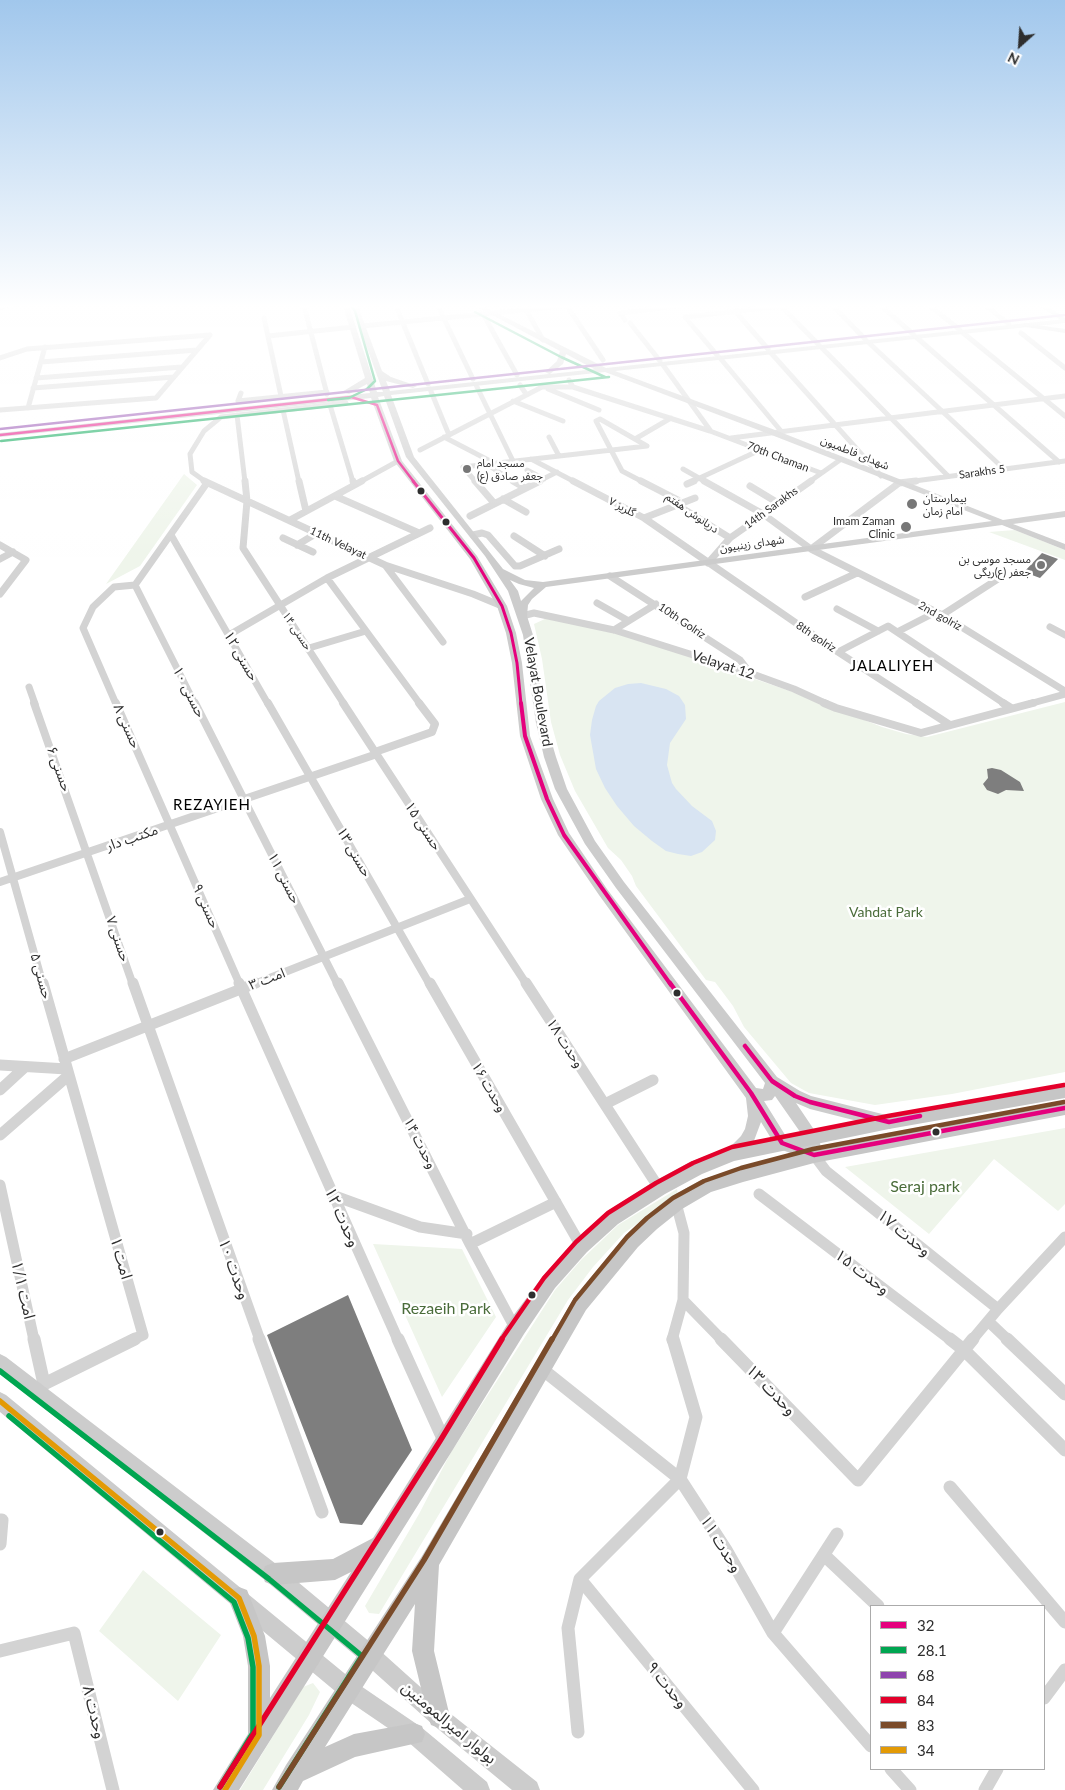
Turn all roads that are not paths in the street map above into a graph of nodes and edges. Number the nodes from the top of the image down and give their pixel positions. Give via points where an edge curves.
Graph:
1 (33, 390) edge
2 (163, 390) edge
3 (280, 390) edge
4 (326, 390) edge
5 (357, 390) edge
6 (372, 390) edge
7 (394, 390) edge
8 (406, 390) edge
9 (422, 390) edge
10 (427, 390) edge
11 (478, 390) edge
12 (523, 390) edge
13 (533, 390) edge
14 (551, 390) edge
15 (581, 390) edge
16 (656, 390) edge
17 (681, 390) edge
18 (747, 390) edge
19 (804, 390) edge
20 (862, 390) edge
21 (919, 390) edge
22 (977, 390) edge
23 (1032, 390) edge
24 (386, 391) junction
25 (241, 393) dead end
26 (327, 393) junction
27 (526, 394) junction
28 (281, 396) junction
29 (1065, 396) edge
30 (348, 397) junction
31 (374, 397) junction
32 (1044, 399) junction
33 (513, 401) junction
34 (690, 402) junction
35 (330, 405) junction
36 (994, 405) junction
37 (28, 406) junction
38 (391, 407) junction
39 (0, 408) edge
40 (283, 410) junction
41 (598, 410) dead end
42 (943, 412) junction
43 (490, 413) junction
44 (237, 415) junction
45 (1065, 416) edge
46 (221, 417) joint
47 (671, 418) junction
48 (890, 418) junction
49 (563, 421) dead end
50 (836, 424) junction
51 (0, 429) edge
52 (710, 431) junction
53 (777, 432) junction
54 (0, 435) edge
55 (446, 436) junction
56 (549, 437) dead end
57 (731, 438) junction
58 (635, 439) junction
59 (420, 450) dead end
60 (611, 450) junction
61 (760, 450) junction
62 (560, 456) junction
63 (531, 459) junction
64 (840, 460) junction
65 (398, 461) junction
66 (513, 461) junction
67 (1062, 461) edge
68 (494, 463) junction
69 (486, 464) junction
70 (683, 469) dead end
71 (1004, 469) junction
72 (527, 470) dead end
73 (557, 472) junction
74 (821, 473) junction
75 (881, 476) junction
76 (948, 476) junction
77 (699, 478) junction
78 (544, 479) junction
79 (207, 483) junction
80 (899, 483) junction
81 (687, 484) dead end
82 (354, 485) junction
83 (750, 486) dead end
84 (525, 488) junction
85 (335, 496) junction
86 (694, 498) dead end
87 (502, 499) junction
88 (247, 501) junction
89 (494, 503) junction
90 (778, 503) junction
91 (677, 505) junction
92 (306, 511) junction
93 (526, 512) dead end
94 (763, 514) junction
95 (1065, 514) edge
96 (470, 516) dead end
97 (644, 518) junction
98 (290, 520) junction
99 (1003, 523) junction
100 (430, 528) dead end
101 (317, 533) junction
102 (419, 533) junction
103 (172, 535) junction
104 (473, 535) junction
105 (514, 536) dead end
106 (283, 538) dead end
107 (730, 538) junction
108 (0, 545) edge
109 (297, 545) junction
110 (1065, 547) edge
111 (559, 549) dead end
112 (811, 549) junction
113 (13, 552) junction
114 (313, 552) dead end
115 (545, 556) junction
116 (368, 557) junction
117 (0, 559) edge
118 (708, 563) junction
119 (385, 565) junction
120 (500, 571) junction
121 (857, 573) junction
122 (610, 576) junction
123 (1001, 577) dead end
124 (326, 578) junction
125 (135, 585) junction
126 (491, 585) junction
127 (543, 585) junction
128 (0, 593) edge
129 (473, 594) junction
130 (806, 597) dead end
131 (597, 603) dead end
132 (656, 604) junction
133 (280, 605) junction
134 (502, 606) junction
135 (837, 609) dead end
136 (939, 613) junction
137 (522, 616) junction
138 (628, 620) junction
139 (888, 626) joint
140 (1050, 627) dead end
141 (614, 630) junction
142 (366, 631) junction
143 (878, 631) junction
144 (897, 632) junction
145 (229, 635) junction
146 (1065, 635) edge
147 (443, 642) dead end
148 (309, 648) junction
149 (838, 652) junction
150 (750, 673) junction
151 (29, 687) dead end
152 (1065, 692) edge
153 (1012, 708) junction
154 (950, 725) junction
155 (920, 733) joint
156 (376, 753) junction
157 (310, 777) junction
158 (244, 799) junction
159 (170, 824) junction
160 (0, 832) edge
161 (88, 852) junction
162 (13, 878) junction
163 (0, 882) edge
164 (470, 899) junction
165 (397, 927) junction
166 (324, 956) junction
167 (243, 988) junction
168 (148, 1026) junction
169 (0, 1065) edge
170 (25, 1067) junction
171 (67, 1067) junction
172 (653, 1080) dead end
173 (772, 1081) junction
174 (0, 1090) edge
175 (1065, 1091) edge
176 (751, 1092) junction
177 (605, 1104) junction
178 (1065, 1108) edge
179 (889, 1122) junction
180 (0, 1135) edge
181 (812, 1137) junction
182 (782, 1143) junction
183 (734, 1154) junction
184 (814, 1156) junction
185 (0, 1185) edge
186 (659, 1188) junction
187 (759, 1194) dead end
188 (332, 1195) junction
189 (556, 1202) junction
190 (676, 1204) junction
191 (1065, 1236) edge
192 (468, 1239) junction
193 (581, 1246) junction
194 (683, 1300) junction
195 (998, 1309) junction
196 (988, 1321) junction
197 (516, 1329) junction
198 (964, 1350) junction
199 (0, 1363) edge
200 (542, 1369) junction
201 (41, 1389) junction
202 (1065, 1394) edge
203 (0, 1401) edge
204 (445, 1444) junction
205 (1065, 1450) edge
206 (680, 1479) junction
207 (858, 1480) joint
208 (950, 1487) dead end
209 (322, 1512) dead end
210 (0, 1520) edge
211 (837, 1534) dead end
212 (0, 1544) edge
213 (380, 1546) junction
214 (824, 1555) junction
215 (429, 1563) junction
216 (272, 1574) junction
217 (580, 1579) junction
218 (239, 1598) junction
219 (877, 1605) edge
220 (331, 1622) junction
221 (1065, 1622) edge
222 (773, 1633) junction
223 (0, 1652) edge
224 (370, 1655) junction
225 (309, 1656) junction
226 (1065, 1670) edge
227 (348, 1688) junction
228 (1045, 1697) edge
229 (439, 1717) junction
230 (578, 1732) dead end
231 (414, 1734) junction
232 (259, 1735) junction
233 (870, 1745) edge
234 (892, 1770) edge
235 (996, 1770) edge
236 (293, 1782) edge
237 (113, 1790) edge
238 (225, 1790) edge
239 (478, 1790) edge
240 (529, 1790) edge
241 (753, 1790) edge
242 (910, 1790) edge
243 (985, 1790) edge

1 - 37 street
2 - 37 street via 158,396
3 - 28 street
4 - 26 street
5 - 30 main road
6 - 31 main road, Velayat Boulevard
7 - 24 main road
8 - 24 main road
9 - 38 main road via 404,396
10 - 55 street
11 - 43 street
12 - 27 street
13 - 27 street
14 - 41 street
15 - 47 street, 70th Chaman
16 - 34 main road, شهدای فاطمیون
17 - 34 street
18 - 53 street
19 - 50 street
20 - 48 street
21 - 42 street
22 - 36 street
23 - 32 street
24 - 31 main road
24 - 38 main road, Velayat Boulevard
25 - 28 street via 238,401
26 - 28 street
26 - 30 main road
26 - 51 main road
27 - 33 street
29 - 32 street
30 - 31 main road
30 - 31 main road
30 - 35 street
30 - 54 main road
31 - 65 main road, Velayat Boulevard
32 - 36 street
32 - 45 street
33 - 43 street
33 - 49 street
34 - 52 street
34 - 53 main road, شهدای فاطمیون
35 - 40 street
35 - 82 street
36 - 42 street
36 - 67 street
37 - 39 street
38 - 104 main road, Velayat Boulevard via 410,457
40 - 44 street
40 - 92 street
42 - 48 street
42 - 71 street
43 - 55 street
43 - 66 street
44 - 46 street
44 - 88 street
46 - 79 street via 204,431 190,454 192,472
47 - 52 street, 70th Chaman
47 - 58 street
48 - 50 street
48 - 76 street
50 - 53 street
50 - 75 street
52 - 57 street, 70th Chaman
53 - 57 street
53 - 64 main road, شهدای فاطمیون
55 - 59 street
55 - 68 street
56 - 62 street
57 - 61 street, 70th Chaman
58 - 60 street via 647,446
58 - 60 street via 600,419 596,421
60 - 62 street
60 - 91 street, دریانوش هفتم via 622,471 678,500
61 - 74 street, 70th Chaman
61 - 77 street
62 - 63 street
63 - 66 street
63 - 73 street, گلریز ۷
64 - 74 street, 14th Sarakhs
64 - 75 main road, شهدای فاطمیون
65 - 82 street
65 - 126 main road, Velayat Boulevard via 474,558
66 - 68 street
67 - 71 street, Sarakhs 5
68 - 69 street
69 - 84 street
69 - 89 street via 463,469
70 - 77 street, 2nd golriz
71 - 76 street, Sarakhs 5
72 - 78 street
73 - 78 street
73 - 97 street, گلریز ۷
74 - 90 street, 14th Sarakhs
75 - 80 main road, شهدای فاطمیون
76 - 80 street, Sarakhs 5
77 - 81 street
77 - 94 street, 2nd golriz
78 - 84 street
79 - 88 street, 11th Velayat
79 - 103 street
80 - 99 main road, شهدای فاطمیون
80 - 112 street
82 - 85 street
83 - 90 street
84 - 87 street
85 - 92 street
85 - 102 street
86 - 91 street
87 - 89 street
87 - 93 street
88 - 98 street, 11th Velayat
88 - 133 street, حسنی ۱۴ via 242,548
89 - 96 street
90 - 94 street, 14th Sarakhs
91 - 97 street
91 - 107 street, دریانوش هفتم
92 - 98 street
94 - 107 street, 14th Sarakhs
94 - 112 street, 2nd golriz
95 - 99 main road, شهدای زینبیون
97 - 118 street, گلریز ۷
98 - 101 street, 11th Velayat
99 - 110 main road, شهدای فاطمیون
99 - 112 main road, شهدای زینبیون
100 - 102 street
101 - 109 street
101 - 116 street, 11th Velayat
102 - 116 street
103 - 125 street
103 - 145 street, حسنی ۱۲
104 - 115 street via 488,535 515,566
104 - 120 main road, Velayat Boulevard
105 - 115 street
106 - 109 street
107 - 118 street, 14th Sarakhs
108 - 113 street
109 - 114 street
111 - 115 street
112 - 118 main road, شهدای زینبیون
112 - 121 street, 2nd golriz
113 - 117 street
113 - 128 street via 26,560
116 - 119 street, 11th Velayat
116 - 124 street
118 - 122 main road, شهدای زینبیون
118 - 149 street, 8th golriz
119 - 129 street, 11th Velayat
119 - 147 street
120 - 127 main road, شهدای زینبیون via 522,582
120 - 137 main road, Velayat Boulevard via 513,591
121 - 130 street
121 - 136 street, 2nd golriz
122 - 127 main road, شهدای زینبیون
122 - 132 street, 10th Golriz
123 - 136 street
124 - 133 street
124 - 142 street
125 - 158 street, حسنی ۱۰
125 - 159 street, حسنی ۸ via 114,587 93,606 83,628
126 - 129 street via 485,593
126 - 134 main road, Velayat Boulevard
127 - 137 main road via 528,597
129 - 134 street, 11th Velayat
131 - 138 street
132 - 138 street
132 - 150 street, 10th Golriz via 740,660
133 - 145 street
133 - 148 street, حسنی ۱۴
134 - 176 main road, Velayat Boulevard via 517,663 525,736 564,835
135 - 143 street
136 - 144 street
136 - 152 street, 2nd golriz
137 - 141 street, Velayat 12 via 534,613
137 - 173 main road, Velayat Boulevard via 533,661 540,722 561,789 578,823 620,885
138 - 141 street
139 - 143 street
139 - 144 street
140 - 146 street
141 - 150 street, Velayat 12
142 - 148 street
142 - 156 street, مکتب دار via 435,724 432,732
143 - 149 street
144 - 153 street
145 - 157 street, حسنی ۱۲
148 - 156 street, حسنی ۱۴
149 - 154 street, 8th golriz
150 - 155 street, Velayat 12 via 836,708
151 - 161 street, حسنی ۶
152 - 153 street
153 - 154 street
154 - 155 street
156 - 157 street, مکتب دار
156 - 164 street, حسنی ۱۵
157 - 158 street, مکتب دار
157 - 165 street, حسنی ۱۳
158 - 159 street, مکتب دار
158 - 166 street, حسنی ۱۱
159 - 161 street, مکتب دار
159 - 167 street, حسنی ۹
160 - 162 street, حسنی ۵
161 - 162 street, مکتب دار
161 - 168 street, حسنی ۷
162 - 163 street, مکتب دار
162 - 171 street, حسنی ۵
164 - 165 street, امت ۳
164 - 177 street, وحدت ۱۸
165 - 166 street, امت ۳
165 - 189 street, وحدت ۱۶
166 - 167 street, امت ۳
166 - 192 street, وحدت ۱۴
167 - 168 street, امت ۳
167 - 188 street, وحدت ۱۲
168 - 171 street, امت ۳
168 - 209 street, وحدت ۱۰
169 - 170 street
170 - 171 street
170 - 174 street
171 - 180 street, امت ۳
171 - 201 street, امت ۱ via 143,1335
172 - 177 street
173 - 176 main road via 766,1095
173 - 179 main road, Velayat Boulevard via 810,1102
173 - 181 main road, Velayat Boulevard
175 - 179 main road
176 - 182 main road, Velayat Boulevard
176 - 183 main road, Velayat Boulevard via 755,1116 752,1129 747,1141
177 - 186 street, وحدت ۱۸
178 - 184 main road
179 - 181 main road
181 - 182 main road
181 - 184 main road, Velayat Boulevard
182 - 183 main road
182 - 184 main road
183 - 186 main road via 696,1168
184 - 190 main road via 707,1186
184 - 195 street, وحدت ۱۷ via 826,1170
185 - 201 street, امت ۱/۱
186 - 193 main road via 612,1218
187 - 198 street, وحدت ۱۵
188 - 192 street via 420,1227
188 - 204 street, وحدت ۱۲
189 - 192 street
189 - 193 street, وحدت ۱۶
190 - 194 street via 684,1233
190 - 200 main road via 632,1241 580,1304
191 - 195 street
192 - 197 street, وحدت ۱۴
193 - 197 main road via 549,1282
194 - 206 street via 672,1341 696,1417
194 - 207 street, وحدت ۱۳
195 - 196 street
196 - 198 street
196 - 202 street
197 - 204 main road
198 - 205 street, وحدت ۱۵
198 - 207 street
199 - 201 main road, بولوار امیرالمومنین
200 - 206 street, وحدت ۱۱
200 - 215 main road
201 - 216 main road, بولوار امیرالمومنین
203 - 218 main road
204 - 213 main road
206 - 217 street
206 - 222 street, وحدت ۱۱ via 726,1550
208 - 221 street
210 - 212 street
211 - 214 street
213 - 216 main road via 335,1569
213 - 220 main road
214 - 219 street
214 - 222 street
215 - 224 main road
215 - 229 main road via 423,1651
216 - 220 main road, بولوار امیرالمومنین
217 - 230 street via 568,1628
217 - 241 street, وحدت ۹
218 - 225 main road
218 - 232 main road via 254,1636 259,1666
220 - 224 main road, بولوار امیرالمومنین
220 - 225 main road
222 - 233 street, وحدت ۱۱
223 - 237 street, وحدت ۸ via 74,1633
224 - 227 main road
224 - 229 main road, بولوار امیرالمومنین
225 - 227 main road
225 - 232 main road
226 - 228 street
227 - 231 main road
227 - 236 main road
229 - 240 main road, بولوار امیرالمومنین
231 - 236 main road via 354,1746
231 - 239 main road
232 - 238 main road
234 - 242 street
235 - 243 street

